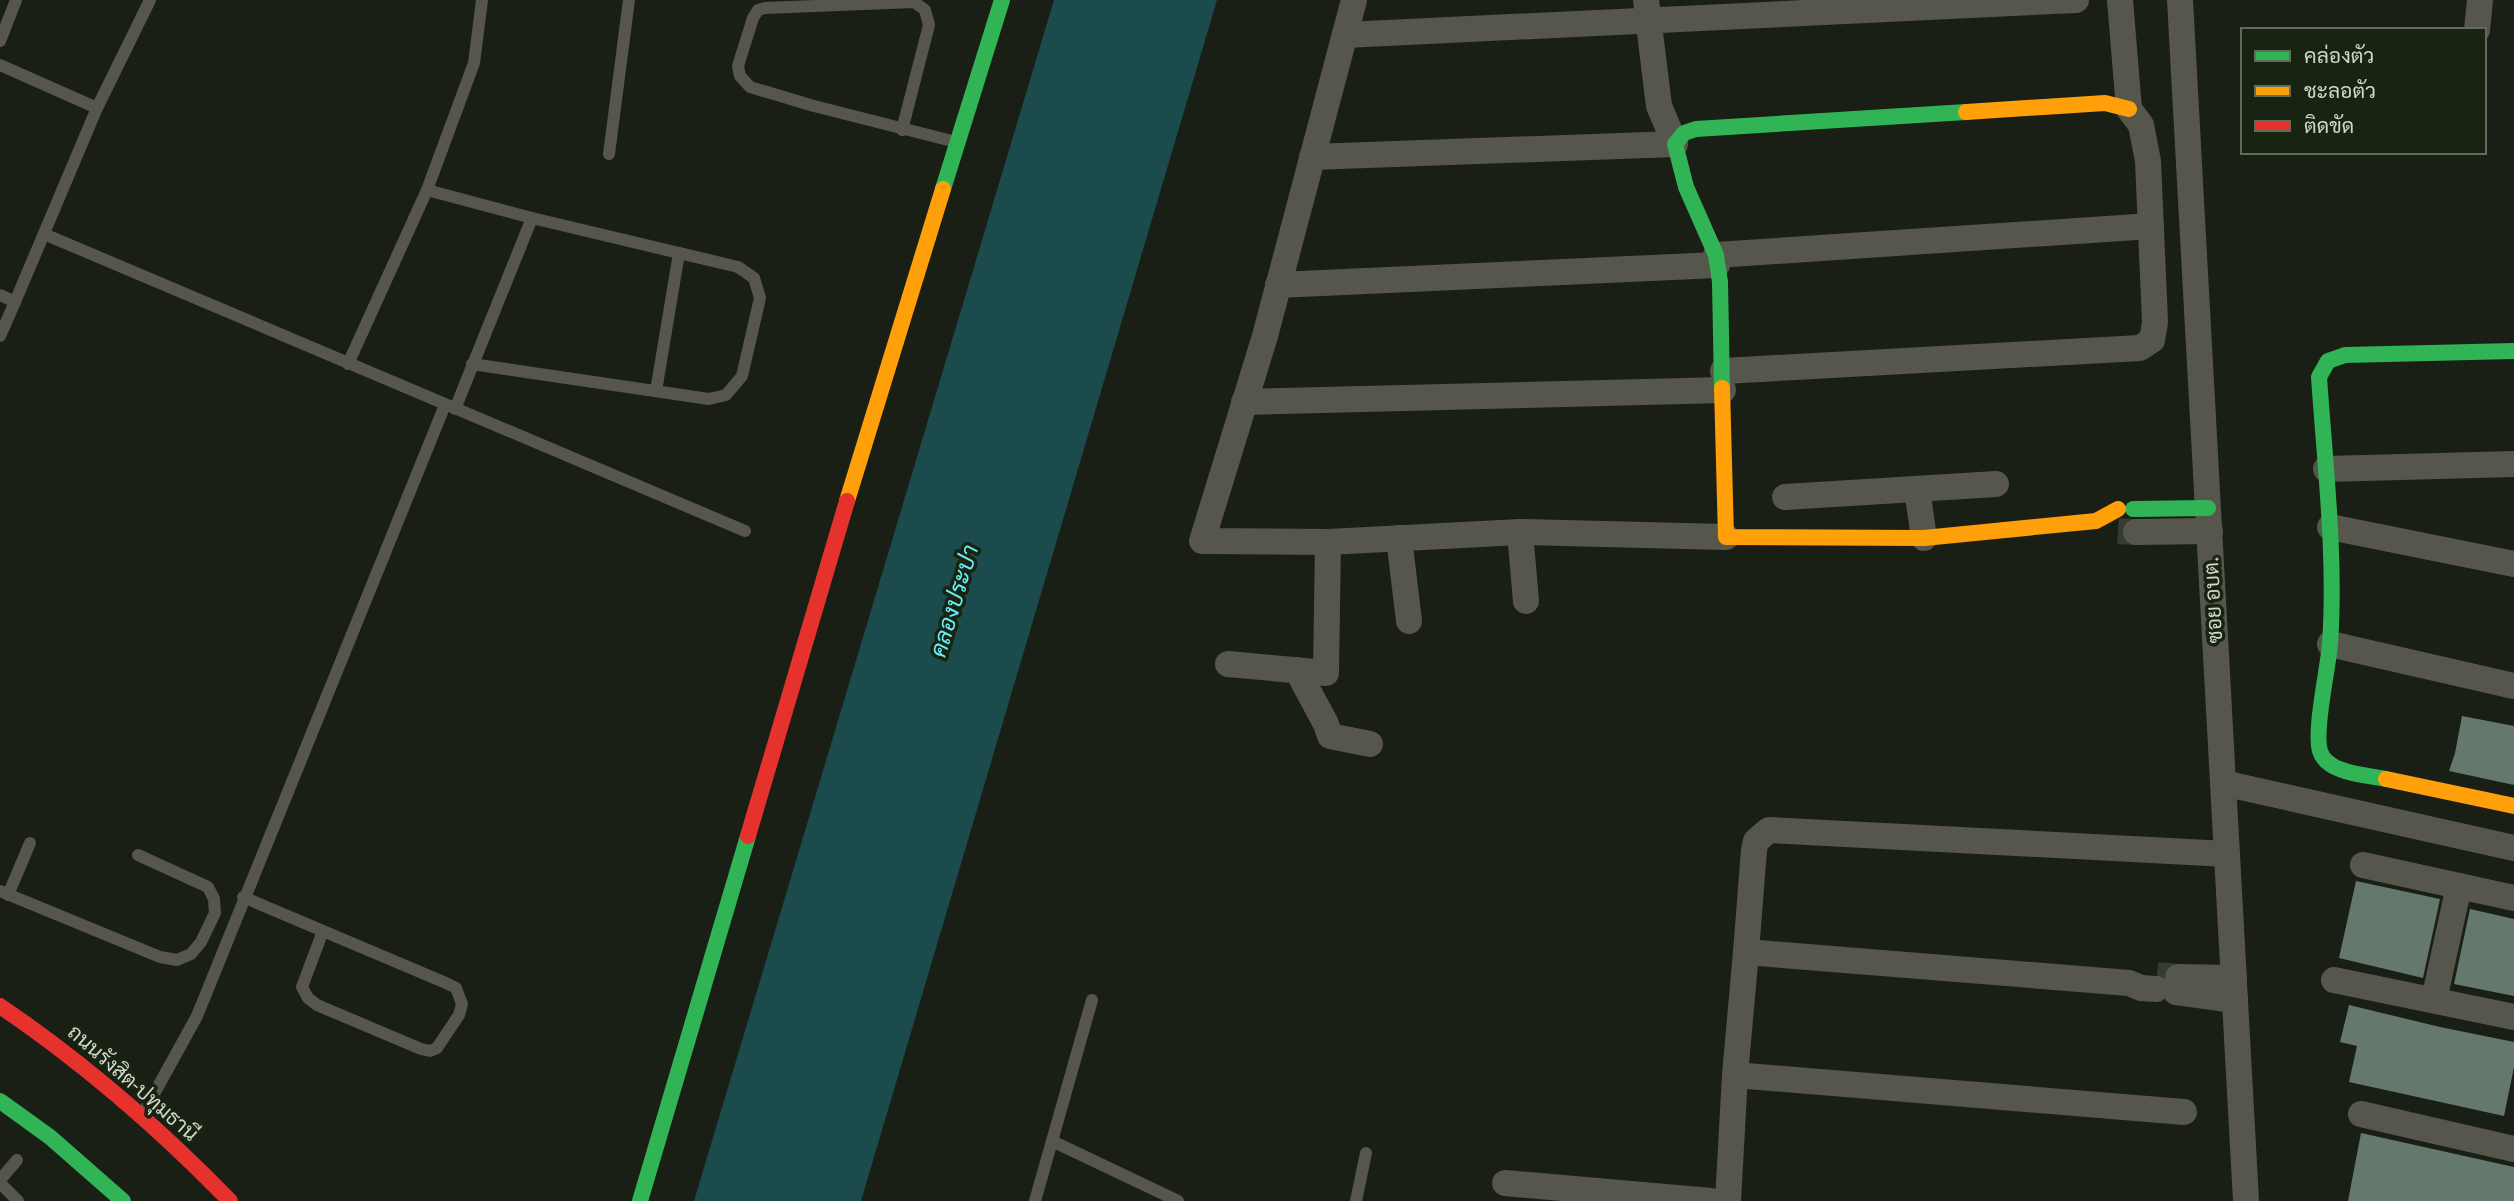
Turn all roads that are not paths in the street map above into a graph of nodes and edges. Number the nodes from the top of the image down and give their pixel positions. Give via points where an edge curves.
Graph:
1 (16, 0) edge
2 (150, 0) edge
3 (482, 0) edge
4 (629, 0) edge
5 (1002, 0) edge
6 (1354, 0) edge
7 (2076, 0) edge
8 (2120, 0) edge
9 (2180, 0) edge
10 (2480, 0) edge
11 (1648, 10) edge
12 (2477, 28) edge
13 (1345, 35) junction
14 (0, 41) edge
15 (0, 65) edge
16 (97, 107) junction
17 (2129, 109) junction
18 (902, 130) junction
19 (958, 143) junction
20 (1675, 144) junction
21 (609, 154) dead end
22 (1312, 157) junction
23 (426, 190) junction
24 (532, 218) junction
25 (2151, 226) junction
26 (44, 234) junction
27 (679, 253) junction
28 (1717, 260) junction
29 (1278, 285) junction
30 (0, 295) edge
31 (15, 302) junction
32 (0, 336) edge
33 (2514, 351) edge
34 (348, 364) junction
35 (472, 364) junction
36 (1723, 380) junction
37 (656, 391) junction
38 (1244, 402) junction
39 (450, 407) junction
40 (2514, 464) edge
41 (2326, 469) junction
42 (1996, 484) dead end
43 (1917, 489) junction
44 (1785, 497) dead end
45 (2120, 520) joint
46 (2209, 520) junction
47 (2330, 527) junction
48 (745, 531) dead end
49 (1520, 532) junction
50 (1726, 537) junction
51 (1399, 538) junction
52 (1924, 538) junction
53 (1328, 542) junction
54 (2514, 564) edge
55 (1526, 601) dead end
56 (1409, 621) dead end
57 (2330, 645) junction
58 (1228, 664) dead end
59 (1297, 670) junction
60 (2514, 686) edge
61 (1370, 744) dead end
62 (2339, 769) junction
63 (2223, 783) junction
64 (2514, 806) edge
65 (2332, 808) junction
66 (30, 842) dead end
67 (2514, 848) edge
68 (2228, 853) junction
69 (138, 855) dead end
70 (2363, 864) dead end
71 (2459, 886) junction
72 (4, 893) edge
73 (243, 897) junction
74 (2514, 898) edge
75 (323, 931) junction
76 (1746, 952) junction
77 (2334, 981) dead end
78 (2235, 989) junction
79 (1092, 1000) dead end
80 (2434, 1000) junction
81 (0, 1006) edge
82 (2514, 1017) edge
83 (1735, 1075) junction
84 (0, 1101) edge
85 (2185, 1112) dead end
86 (2361, 1114) dead end
87 (142, 1115) junction
88 (1052, 1141) junction
89 (2514, 1149) edge
90 (1366, 1153) dead end
91 (17, 1160) dead end
92 (0, 1182) edge
93 (1505, 1183) dead end
94 (18, 1201) edge
95 (123, 1201) edge
96 (230, 1201) edge
97 (640, 1201) edge
98 (1035, 1201) edge
99 (1178, 1201) edge
100 (1356, 1201) edge
101 (1711, 1201) edge
102 (1728, 1201) edge
103 (2246, 1201) edge

1 - 14 lane
2 - 16 lane
3 - 23 lane via 474,63
4 - 21 lane
5 - 19 street
6 - 13 street
7 - 11 street
8 - 17 street
9 - 46 street, ซอย อบต.
10 - 12 street
11 - 13 street
11 - 20 street via 1659,106
13 - 22 street
15 - 16 lane
16 - 26 lane
17 - 20 street via 2105,103 1696,129 1684,133
17 - 25 street via 2141,125 2148,161
18 - 18 lane via 929,25 925,10 914,2 758,10 738,65 740,76 750,87
18 - 19 lane
19 - 97 street via 870,422
20 - 22 street
20 - 28 street via 1686,187
22 - 29 street
23 - 24 lane
23 - 34 lane
24 - 27 lane
24 - 35 lane
25 - 28 street
25 - 36 street via 2155,323 2152,340 2140,348
26 - 31 lane
26 - 34 lane
27 - 37 lane
27 - 37 lane via 738,267 754,278 760,298 742,376 726,395 709,399
28 - 29 street
28 - 36 street
29 - 38 street
30 - 31 lane
31 - 32 lane
33 - 41 street via 2332,357 2322,365 2319,377
34 - 39 lane
35 - 37 lane
35 - 39 lane
36 - 38 street
36 - 50 street
38 - 53 street via 1202,541
39 - 48 lane
39 - 73 lane
40 - 41 street
41 - 47 street
42 - 43 street
43 - 44 street
43 - 52 street
45 - 46 street
45 - 52 street
46 - 63 street, ซอย อบต.
47 - 54 street
47 - 57 street
49 - 50 street
49 - 51 street
49 - 55 street
50 - 52 street
51 - 53 street
51 - 56 street
53 - 59 street via 1326,673
57 - 60 street
57 - 62 street via 2320,752
58 - 59 street
59 - 61 street via 1330,736
62 - 64 street
62 - 65 street
63 - 65 street
63 - 68 street, ซอย อบต.
65 - 67 street
66 - 72 lane
68 - 76 street via 1769,830 1756,841 1754,850
68 - 78 street, ซอย อบต.
69 - 72 lane via 208,887 215,914 191,954 177,960 160,957
70 - 71 street
71 - 74 street
71 - 80 street
73 - 75 lane
73 - 87 lane via 197,1016
75 - 75 lane via 456,988 462,1004 459,1015 437,1048 421,1049 308,998 302,987
76 - 78 street via 2129,983 2141,988 2167,984
76 - 83 street
77 - 80 street
78 - 103 street, ซอย อบต.
79 - 88 lane
80 - 82 street
81 - 87 street, ถนนรังสิต-ปทุมธานี via 74,1057
83 - 85 street
83 - 102 street
84 - 95 street via 50,1136
86 - 89 street
87 - 96 street, ถนนรังสิต-ปทุมธานี
88 - 98 lane
88 - 99 lane
90 - 100 lane
91 - 92 lane
92 - 94 lane
93 - 101 street

